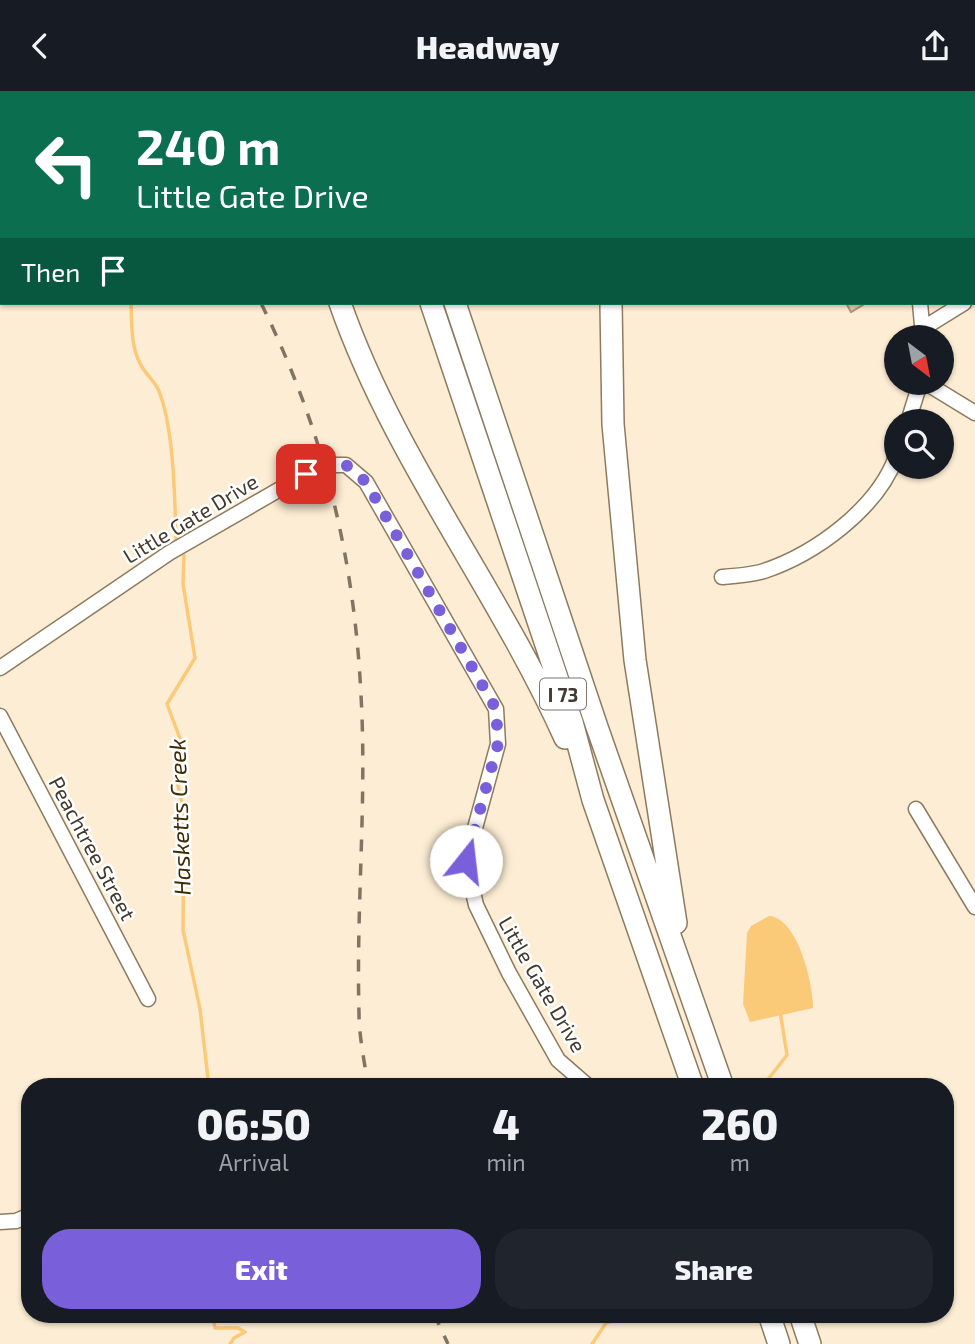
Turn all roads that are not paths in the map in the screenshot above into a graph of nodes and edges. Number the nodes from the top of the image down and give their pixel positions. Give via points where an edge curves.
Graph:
1 (341, 305) edge
2 (432, 305) edge
3 (456, 305) edge
4 (612, 305) edge
5 (920, 305) edge
6 (961, 305) edge
7 (922, 325) edge
8 (934, 325) edge
9 (946, 395) edge
10 (975, 413) edge
11 (884, 476) edge
12 (722, 577) dead end
13 (0, 668) edge
14 (0, 716) edge
15 (593, 800) junction
16 (916, 809) dead end
17 (975, 907) edge
18 (684, 969) junction
19 (148, 999) dead end
20 (578, 1078) edge
21 (690, 1078) edge
22 (720, 1078) edge
23 (21, 1219) edge
24 (0, 1222) edge
25 (772, 1323) edge
26 (803, 1323) edge
27 (779, 1344) edge
28 (810, 1344) edge

1 - 15 highway via 399,437 542,686
2 - 15 highway, I 73 via 572,722
3 - 18 highway, I 73 via 624,806
4 - 18 highway via 613,424 635,660
5 - 7 street
6 - 8 street
9 - 10 street
11 - 12 street via 867,503 824,540 763,572
13 - 20 street, Little Gate Drive via 169,553 306,474 326,465 346,465 366,482 496,709 498,744 466,861 476,905 509,973 558,1061
14 - 19 street, Peachtree Street
15 - 21 highway, I 73
16 - 17 street
18 - 22 highway, I 73
23 - 24 street
25 - 27 highway
26 - 28 highway

